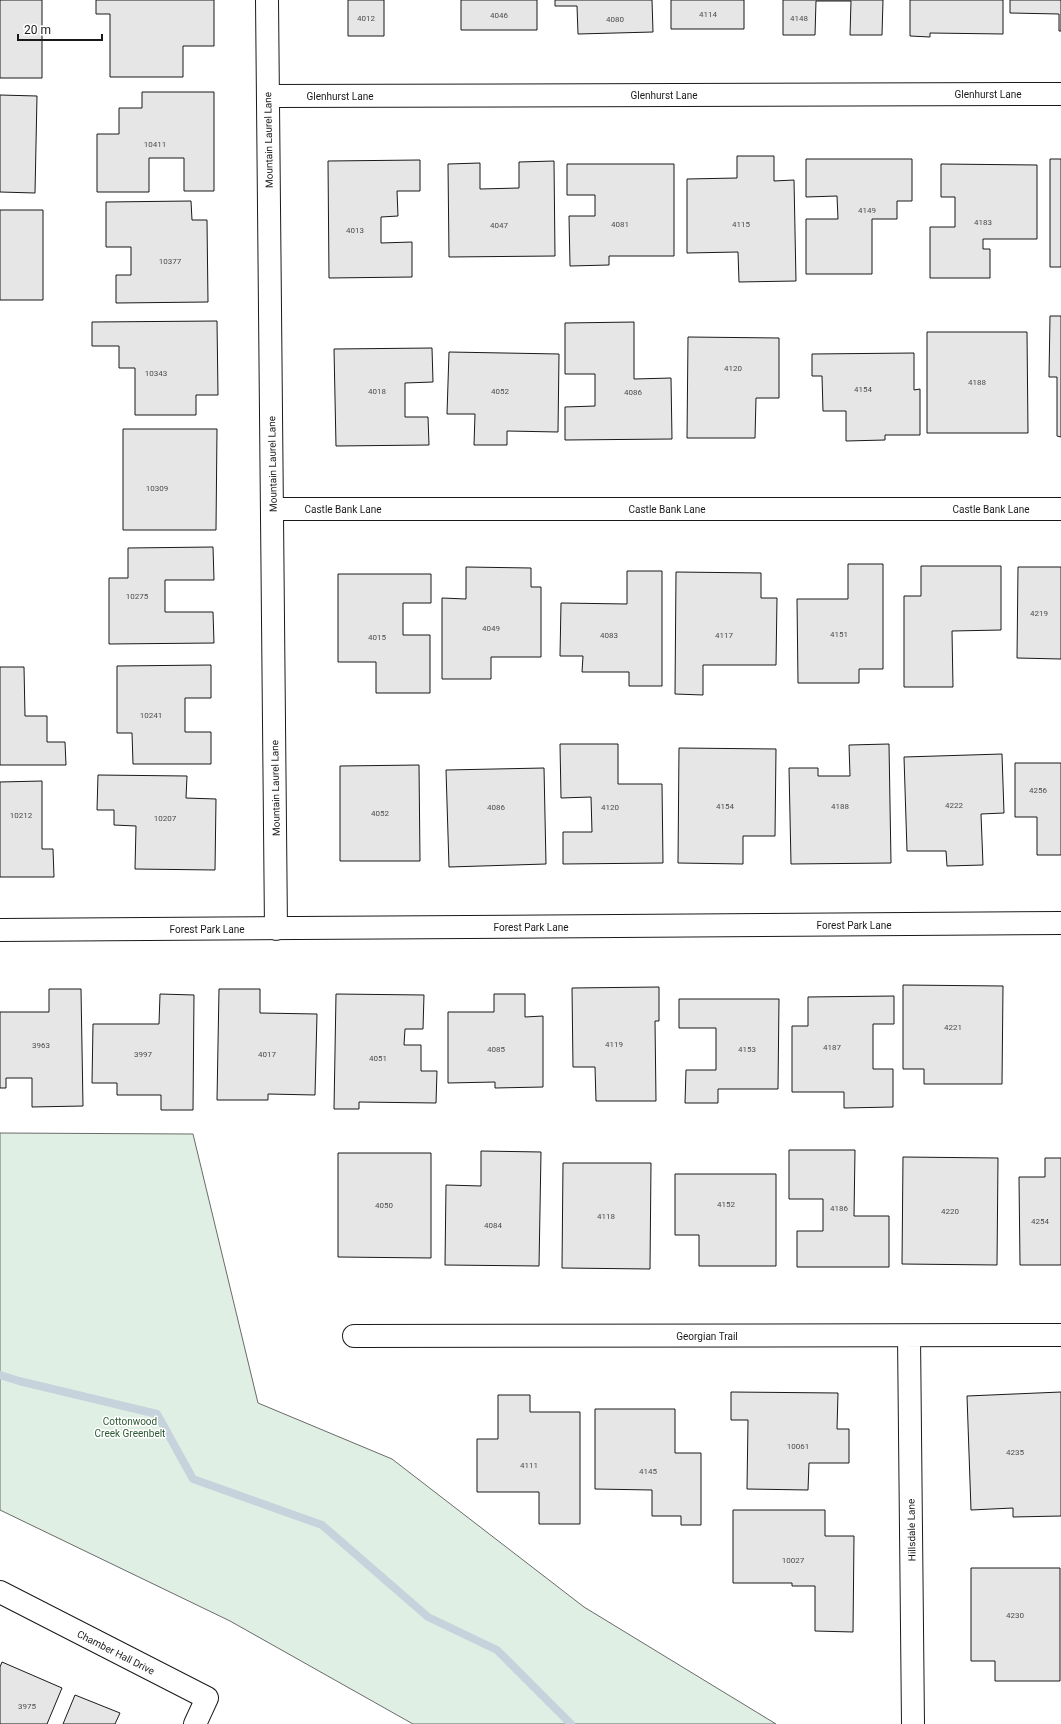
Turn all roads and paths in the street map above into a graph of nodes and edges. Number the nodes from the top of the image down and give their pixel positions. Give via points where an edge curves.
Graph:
1 (267, 0) edge
2 (1061, 94) edge
3 (268, 96) junction
4 (272, 509) junction
5 (1061, 509) edge
6 (1061, 923) edge
7 (276, 929) junction
8 (0, 930) edge
9 (1061, 1335) edge
10 (354, 1336) dead end
11 (909, 1336) junction
12 (0, 1592) edge
13 (195, 1724) edge
14 (913, 1724) edge

1 - 3 street, Mountain Laurel Lane
2 - 3 street, Glenhurst Lane
3 - 4 street, Mountain Laurel Lane
4 - 5 street, Castle Bank Lane
4 - 7 street, Mountain Laurel Lane
6 - 7 street, Forest Park Lane
7 - 8 street, Forest Park Lane
9 - 11 street, Georgian Trail
10 - 11 street, Georgian Trail
11 - 14 street, Hillsdale Lane
12 - 13 street, Chamber Hall Drive via 207,1698

